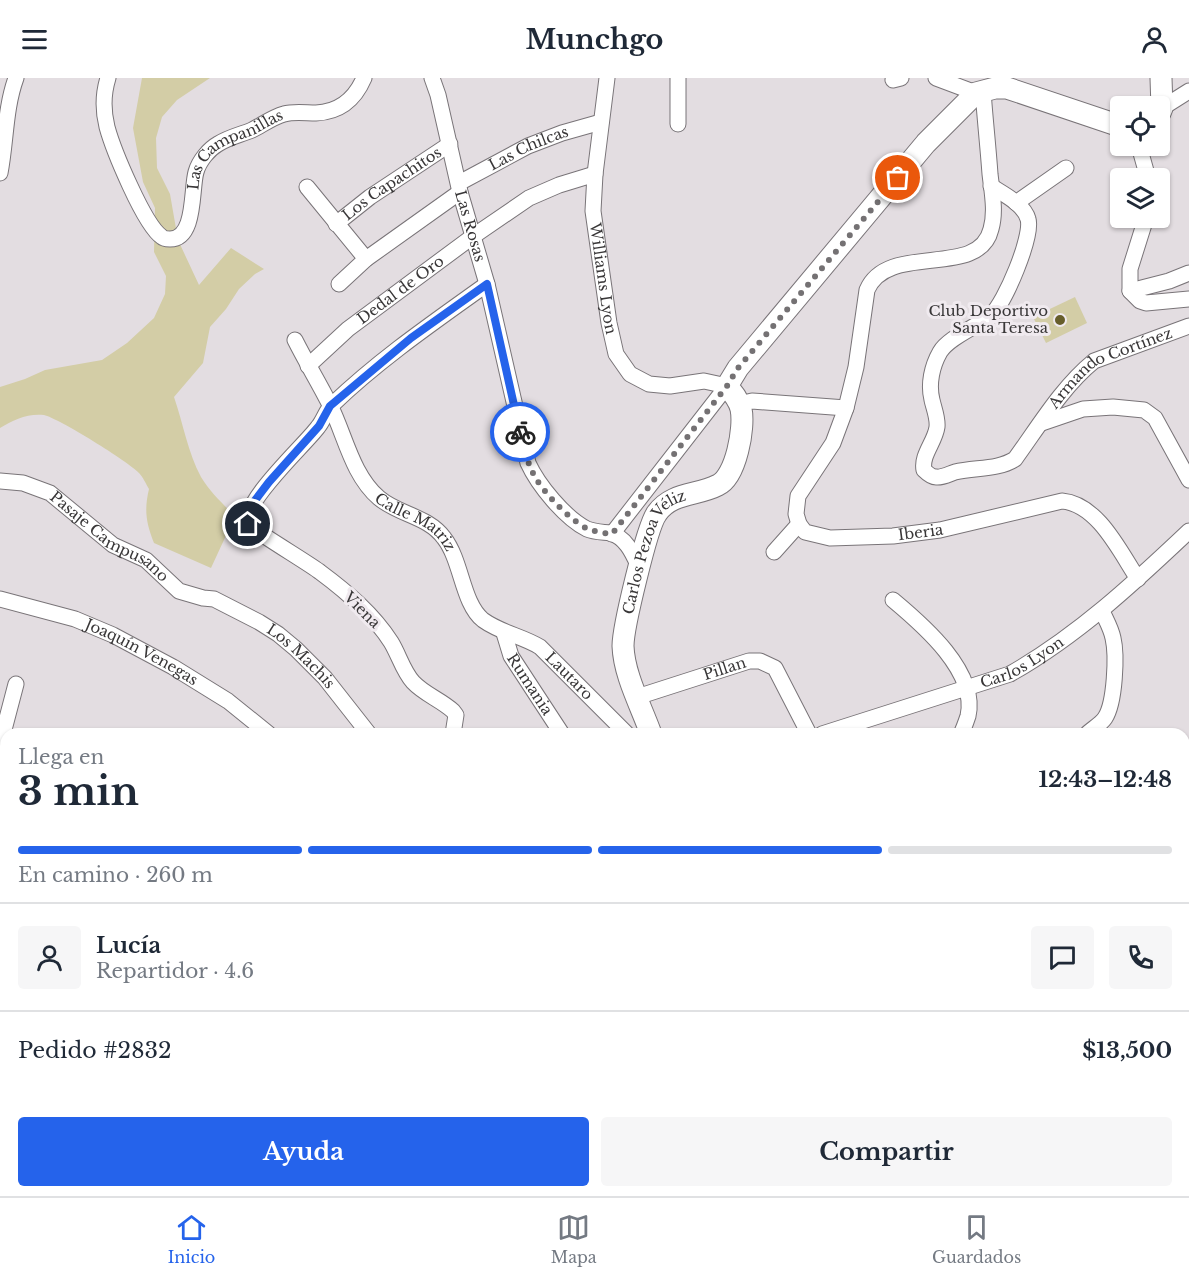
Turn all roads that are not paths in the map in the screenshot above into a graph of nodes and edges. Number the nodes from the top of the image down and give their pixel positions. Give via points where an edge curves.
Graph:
1 (16, 78) edge
2 (108, 78) edge
3 (364, 78) edge
4 (432, 78) edge
5 (607, 78) edge
6 (678, 78) edge
7 (936, 78) edge
8 (1161, 78) edge
9 (1189, 91) edge
10 (979, 92) junction
11 (1161, 96) edge
12 (1170, 105) edge
13 (601, 122) junction
14 (1110, 123) edge
15 (678, 124) dead end
16 (450, 144) junction
17 (1066, 168) dead end
18 (0, 172) edge
19 (595, 174) junction
20 (991, 186) junction
21 (307, 187) dead end
22 (460, 188) junction
23 (1016, 203) junction
24 (336, 224) junction
25 (1143, 228) edge
26 (472, 237) junction
27 (366, 259) junction
28 (1189, 273) edge
29 (339, 284) dead end
30 (487, 284) junction
31 (1130, 291) junction
32 (1189, 299) edge
33 (1189, 326) edge
34 (295, 340) dead end
35 (308, 366) junction
36 (727, 386) junction
37 (739, 404) junction
38 (330, 406) junction
39 (846, 408) junction
40 (1042, 423) junction
41 (1189, 480) edge
42 (0, 481) edge
43 (799, 524) junction
44 (1189, 531) edge
45 (612, 534) junction
46 (774, 552) dead end
47 (639, 567) junction
48 (1138, 579) junction
49 (214, 598) joint
50 (0, 599) edge
51 (893, 600) dead end
52 (1102, 611) junction
53 (504, 633) junction
54 (16, 684) dead end
55 (966, 689) junction
56 (637, 697) junction
57 (5, 728) edge
58 (262, 728) edge
59 (364, 728) edge
60 (454, 728) edge
61 (558, 728) edge
62 (621, 728) edge
63 (649, 728) edge
64 (806, 728) edge
65 (841, 728) edge
66 (964, 728) edge
67 (1093, 728) edge

1 - 18 street
2 - 3 street, Las Campanillas via 104,106 107,128 133,192 156,232 168,239 182,234 190,219 196,172 208,151 281,114 318,113 346,105
4 - 16 street, Las Rosas
5 - 13 street, Williams Lyon
6 - 15 street
7 - 10 street
8 - 11 main road
9 - 12 street
10 - 14 main road via 1007,88
10 - 20 street
10 - 36 main road via 926,143
13 - 19 street, Williams Lyon
13 - 22 street, Las Chilcas via 528,146
16 - 22 street, Las Rosas
16 - 24 street, Los Capachitos
17 - 23 street
19 - 26 street, Dedal de Oro via 529,198
19 - 36 street, Williams Lyon via 594,221 609,322 622,365 649,384 670,386 704,381
20 - 23 street
20 - 39 street via 992,228 980,247 963,255 900,264 886,269 870,284
21 - 24 street
22 - 26 street, Las Rosas
22 - 27 street, Las Chilcas
23 - 40 street, Armando Cortínez via 1028,219 1028,235 1000,304 981,323 944,347 933,370 930,392 937,425 924,470 940,477 1009,463
24 - 27 street
25 - 31 street via 1130,269
26 - 30 street, Las Rosas
26 - 35 street, Dedal de Oro via 348,329
27 - 29 street, Las Chilcas
28 - 31 street
30 - 38 street via 411,338
30 - 45 street, Las Rosas via 528,463 548,494 586,528
31 - 32 street via 1146,303
33 - 40 street, Armando Cortínez via 1094,362 1069,386
34 - 35 street
35 - 38 street
36 - 37 main road
36 - 45 street
37 - 39 street via 752,401
37 - 47 main road, Carlos Pezoa Véliz via 742,423 731,473 718,485 665,504 649,527
38 - 53 street, Calle Matriz via 369,487 379,498 436,528 453,553 474,610
38 - 60 street, Viena via 319,426 253,503 248,524 320,572 356,602 378,624 412,681 456,715
39 - 43 street via 833,443 798,496
40 - 41 street via 1083,409 1144,410 1155,418
42 - 49 street, Pasaje Campusano via 23,483 50,493 113,545 146,560 179,591
43 - 46 street
43 - 48 street, Iberia via 805,532 830,538 892,536 940,530 1062,501 1072,502 1100,523
44 - 48 street, Carlos Lyon
45 - 47 street, Las Rosas via 627,545
47 - 56 main road, Carlos Pezoa Véliz via 623,645
48 - 52 street, Carlos Lyon
49 - 59 street, Los Machis via 259,622 296,649
50 - 58 street, Joaquín Venegas via 75,618 113,635 228,701
51 - 55 street via 962,672
52 - 55 street, Carlos Lyon via 1030,663
52 - 67 street via 1113,635 1116,654 1105,718
53 - 61 street, Rumania via 511,656
53 - 62 street, Lautaro via 527,639 540,648
54 - 57 street
55 - 65 street, Carlos Lyon
55 - 66 street via 969,714
56 - 63 main road, Carlos Pezoa Véliz
56 - 64 street, Pillan via 749,661 760,661 775,668

